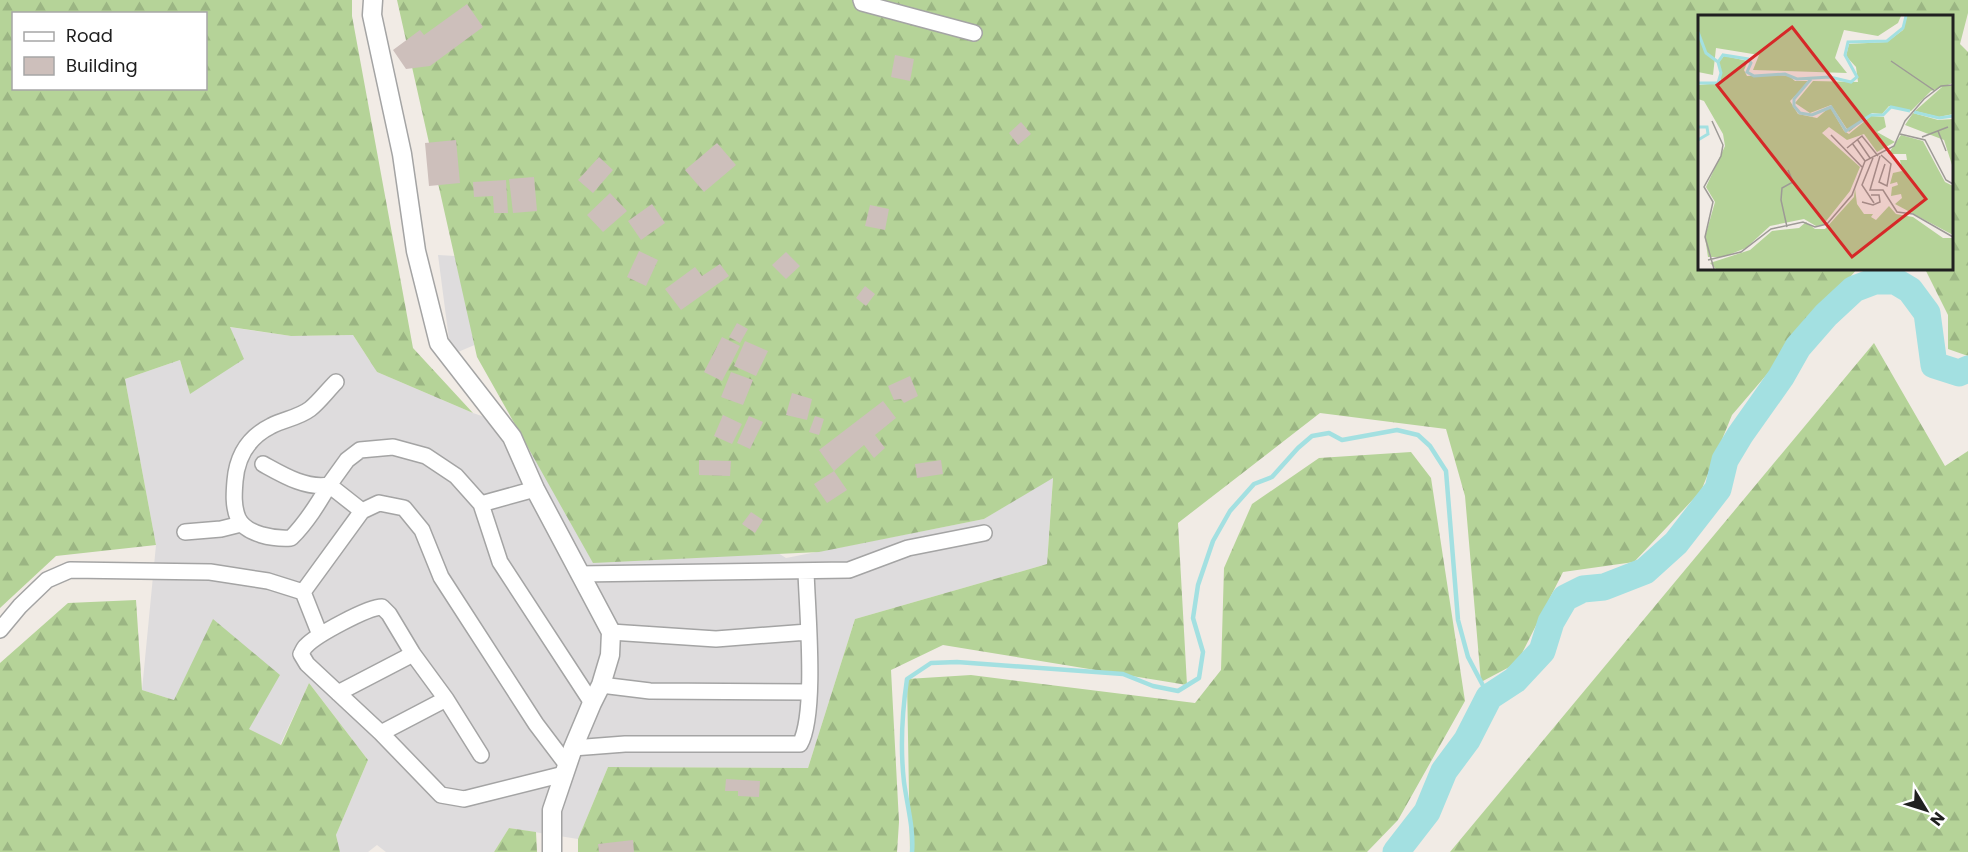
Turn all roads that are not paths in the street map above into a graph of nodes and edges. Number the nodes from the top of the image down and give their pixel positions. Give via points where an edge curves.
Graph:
1 (373, 0) edge
2 (861, 0) edge
3 (974, 33) dead end
4 (336, 382) dead end
5 (262, 464) dead end
6 (329, 485) junction
7 (535, 489) junction
8 (482, 504) junction
9 (362, 512) junction
10 (241, 524) junction
11 (185, 532) dead end
12 (984, 533) dead end
13 (806, 571) junction
14 (579, 574) junction
15 (303, 592) junction
16 (0, 630) edge
17 (610, 632) junction
18 (808, 632) junction
19 (320, 635) junction
20 (413, 654) junction
21 (601, 684) junction
22 (809, 692) junction
23 (338, 693) junction
24 (446, 699) junction
25 (592, 703) junction
26 (381, 733) junction
27 (481, 755) dead end
28 (568, 763) junction
29 (552, 852) edge

1 - 7 street via 372,15 402,154 416,251 439,343 512,437
2 - 3 street
4 - 10 street via 310,409 272,425 250,440 236,472 234,498
5 - 6 street via 317,487
6 - 8 street via 347,460 360,450 393,447 426,456 456,476
6 - 9 street
6 - 10 street via 291,538 258,534
7 - 8 street
7 - 14 street
8 - 25 street via 500,562
9 - 15 street
9 - 28 street via 379,503 404,508 422,530 441,577 536,724
10 - 11 street
12 - 13 street via 908,548 849,570
13 - 14 street
13 - 18 street
14 - 17 street
15 - 16 street via 268,581 210,573 70,570 47,580
15 - 19 street
17 - 18 street via 717,639
17 - 21 street via 610,655
18 - 22 street
19 - 20 street via 382,607
19 - 23 street via 301,654
20 - 23 street
20 - 24 street
21 - 22 street via 650,691
21 - 25 street
22 - 28 street via 800,744 625,744
23 - 26 street
24 - 26 street
24 - 27 street
25 - 28 street
26 - 28 street via 441,795 464,799
28 - 29 street via 552,810

